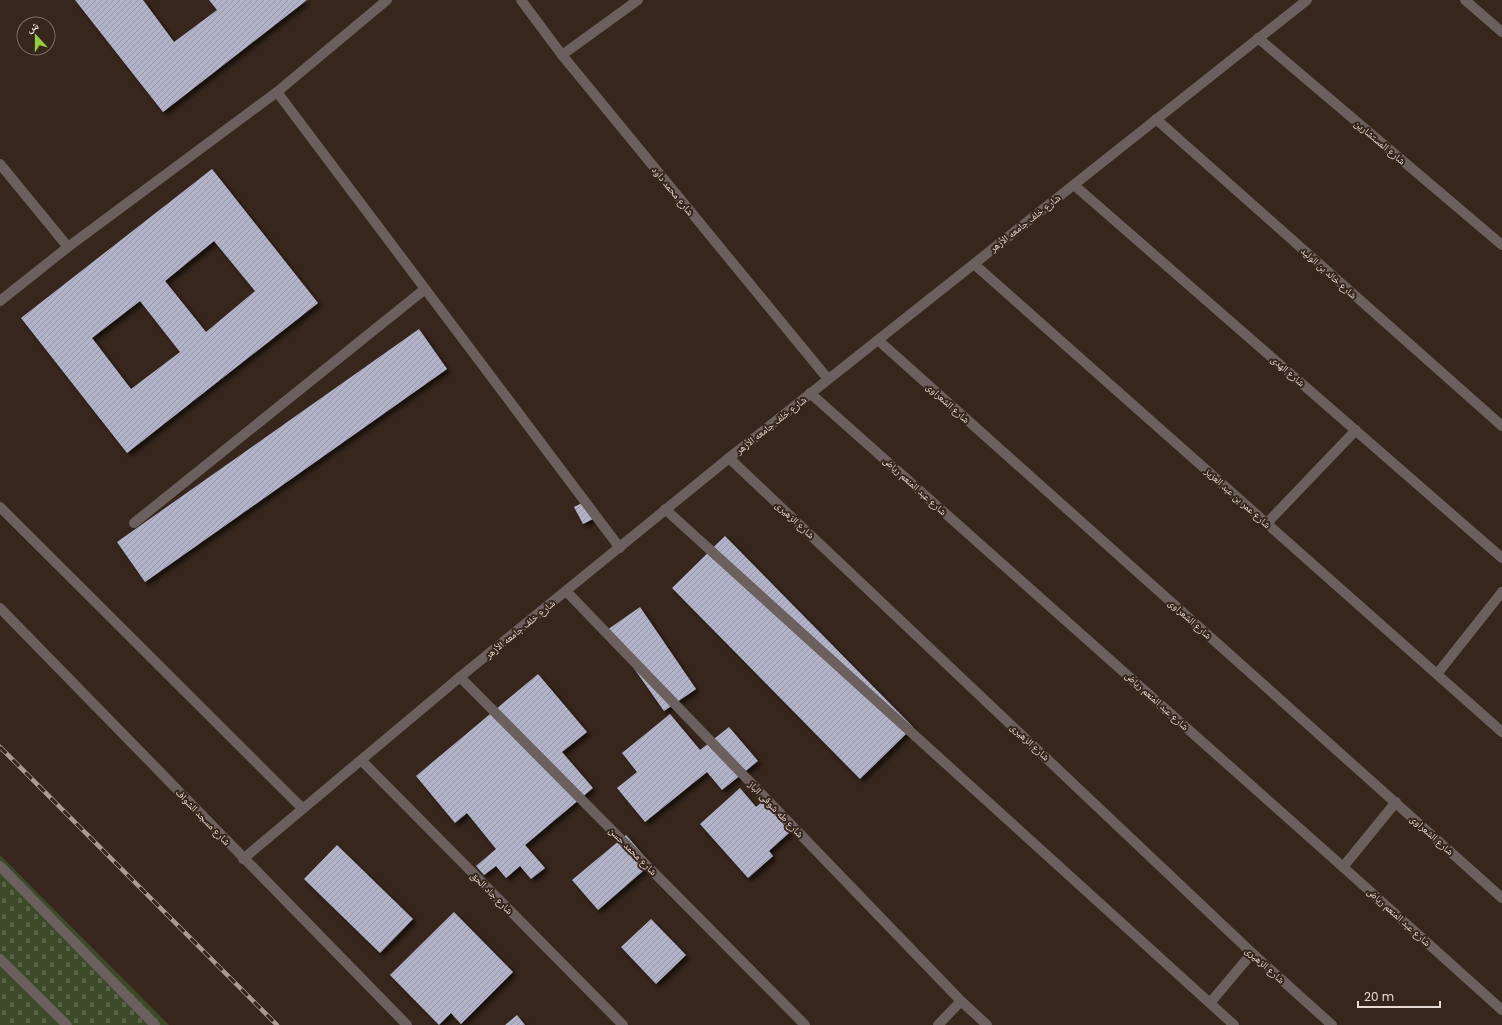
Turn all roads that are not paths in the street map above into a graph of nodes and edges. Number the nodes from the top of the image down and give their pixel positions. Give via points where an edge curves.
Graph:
1 (387, 0) edge
2 (521, 0) edge
3 (638, 0) edge
4 (1307, 0) edge
5 (1465, 0) edge
6 (1502, 32) edge
7 (1258, 38) junction
8 (562, 55) junction
9 (277, 92) junction
10 (1156, 119) junction
11 (0, 164) edge
12 (1074, 185) junction
13 (1502, 245) edge
14 (68, 247) junction
15 (974, 264) junction
16 (425, 289) junction
17 (0, 301) edge
18 (878, 340) junction
19 (828, 379) junction
20 (810, 394) junction
21 (1502, 426) edge
22 (1356, 430) junction
23 (729, 458) junction
24 (0, 507) edge
25 (665, 509) junction
26 (134, 523) dead end
27 (1267, 524) junction
28 (620, 548) junction
29 (1502, 558) edge
30 (566, 591) junction
31 (1502, 592) edge
32 (0, 608) edge
33 (1437, 674) junction
34 (460, 677) junction
35 (1502, 732) edge
36 (362, 761) junction
37 (1396, 802) junction
38 (302, 808) junction
39 (243, 859) junction
40 (0, 866) edge
41 (1343, 866) junction
42 (1502, 898) edge
43 (1252, 953) junction
44 (0, 959) edge
45 (961, 1001) junction
46 (1210, 1004) junction
47 (1502, 1010) edge
48 (67, 1025) edge
49 (155, 1025) edge
50 (407, 1025) edge
51 (623, 1025) edge
52 (805, 1025) edge
53 (938, 1025) edge
54 (986, 1025) edge
55 (1234, 1025) edge
56 (1332, 1025) edge

1 - 9 street
2 - 8 street, شارع محمد داود
3 - 8 street
4 - 7 street, شارع خلف جامعه الأزهر
5 - 6 street
7 - 10 street, شارع خلف جامعه الأزهر
7 - 13 street, شارع المستشارين
8 - 19 street, شارع محمد داود
9 - 14 street
9 - 16 street
10 - 12 street, شارع خلف جامعه الأزهر
10 - 21 street, شارع خالد بن الوليد
11 - 14 street
12 - 15 street, شارع خلف جامعه الأزهر
12 - 22 street, شارع الهدى
14 - 17 street
15 - 18 street, شارع خلف جامعه الأزهر
15 - 27 street, شارع عمر بن عبد العزيز
16 - 26 street
16 - 28 street
18 - 19 street, شارع خلف جامعه الأزهر
18 - 37 street, شارع الشعراوى
19 - 20 street, شارع خلف جامعه الأزهر
20 - 23 street, شارع خلف جامعه الأزهر
20 - 41 street, شارع عبد المنعم رياض
22 - 27 street
22 - 29 street, شارع الهدى
23 - 25 street, شارع خلف جامعه الأزهر
23 - 43 street, شارع الزهيرى
24 - 38 street
25 - 28 street, شارع خلف جامعه الأزهر
25 - 46 street
27 - 33 street, شارع عمر بن عبد العزيز
28 - 30 street, شارع خلف جامعه الأزهر
30 - 34 street, شارع خلف جامعه الأزهر
30 - 45 street, شارع طه شوقى الباز
31 - 33 street
32 - 39 street, شارع مسجد الشواف
33 - 35 street, شارع عمر بن عبد العزيز
34 - 36 street, شارع خلف جامعه الأزهر
34 - 52 street, شارع محمد حسن
36 - 38 street, شارع خلف جامعه الأزهر
36 - 51 street, شارع جاد الحق
37 - 41 street
37 - 42 street, شارع الشعراوى
38 - 39 street, شارع خلف جامعه الأزهر
39 - 50 street, شارع مسجد الشواف
40 - 49 street
41 - 47 street, شارع عبد المنعم رياض
43 - 46 street
43 - 56 street, شارع الزهيرى
44 - 48 street
45 - 53 street
45 - 54 street, شارع طه شوقى الباز
46 - 55 street

